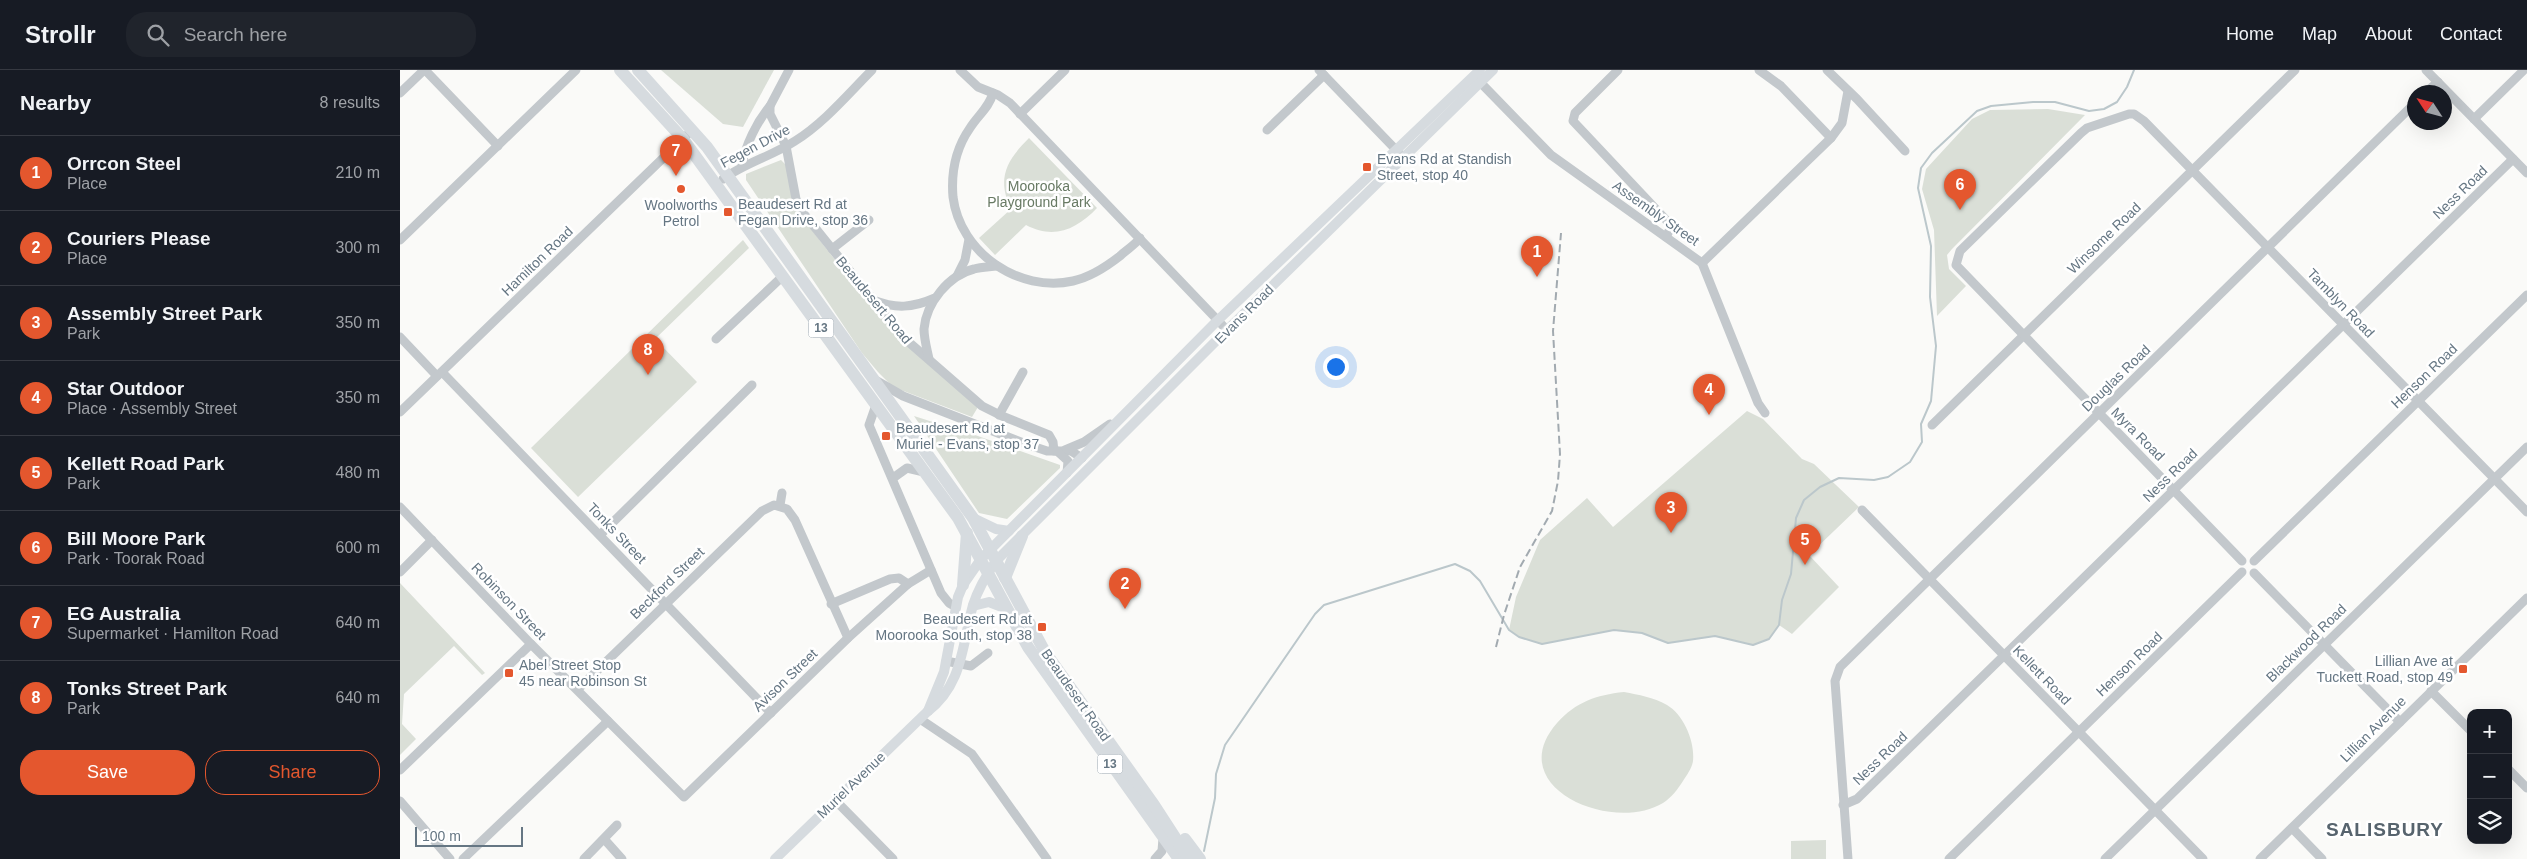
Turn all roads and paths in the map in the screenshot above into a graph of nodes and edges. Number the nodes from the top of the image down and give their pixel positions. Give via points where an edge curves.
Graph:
1 (576, 70) edge
2 (620, 70) edge
3 (638, 70) edge
4 (789, 70) edge
5 (872, 70) edge
6 (960, 70) edge
7 (1065, 70) edge
8 (1493, 70) edge
9 (1618, 70) edge
10 (1759, 70) edge
11 (1827, 70) edge
12 (2295, 70) edge
13 (2426, 70) edge
14 (2524, 70) edge
15 (419, 72) edge
16 (1322, 73) edge
17 (1478, 76) edge
18 (2438, 82) junction
19 (2434, 85) edge
20 (1848, 91) junction
21 (400, 93) edge
22 (993, 93) junction
23 (770, 106) junction
24 (2407, 111) edge
25 (1020, 114) junction
26 (2474, 119) junction
27 (1267, 130) dead end
28 (688, 134) junction
29 (1831, 138) junction
30 (498, 146) junction
31 (786, 146) junction
32 (1905, 151) dead end
33 (1400, 154) junction
34 (2513, 159) junction
35 (742, 166) junction
36 (2193, 171) junction
37 (2527, 173) edge
38 (727, 176) junction
39 (716, 184) junction
40 (869, 220) dead end
41 (1666, 237) junction
42 (1140, 238) junction
43 (970, 239) junction
44 (400, 240) edge
45 (2268, 248) junction
46 (832, 250) junction
47 (1956, 260) joint
48 (1702, 263) junction
49 (997, 266) junction
50 (784, 276) junction
51 (956, 277) junction
52 (2527, 295) edge
53 (935, 298) junction
54 (872, 300) junction
55 (1217, 321) junction
56 (2343, 325) junction
57 (1227, 330) junction
58 (2023, 336) junction
59 (400, 337) edge
60 (716, 340) dead end
61 (929, 359) junction
62 (1023, 372) dead end
63 (440, 374) junction
64 (870, 377) junction
65 (752, 385) dead end
66 (2418, 401) junction
67 (876, 404) junction
68 (400, 412) edge
69 (1125, 413) junction
70 (1765, 413) dead end
71 (2098, 413) junction
72 (999, 415) junction
73 (1932, 425) dead end
74 (2527, 447) edge
75 (1058, 451) junction
76 (1082, 458) junction
77 (1090, 466) junction
78 (924, 472) junction
79 (1067, 474) junction
80 (893, 478) junction
81 (2494, 479) junction
82 (2174, 490) junction
83 (782, 493) dead end
84 (780, 505) junction
85 (400, 507) edge
86 (1862, 510) dead end
87 (2527, 512) edge
88 (973, 518) junction
89 (1009, 531) junction
90 (967, 533) junction
91 (600, 535) junction
92 (1022, 536) junction
93 (432, 540) junction
94 (990, 549) junction
95 (981, 559) junction
96 (996, 561) junction
97 (2242, 561) junction
98 (2254, 561) junction
99 (932, 570) junction
100 (400, 572) edge
101 (988, 572) junction
102 (2242, 572) junction
103 (2254, 573) junction
104 (1005, 578) junction
105 (1930, 579) junction
106 (908, 584) junction
107 (962, 585) junction
108 (2527, 598) edge
109 (666, 604) junction
110 (831, 604) junction
111 (973, 606) junction
112 (956, 607) junction
113 (1007, 609) junction
114 (848, 638) junction
115 (531, 644) junction
116 (2324, 645) junction
117 (988, 652) dead end
118 (2004, 656) junction
119 (946, 660) junction
120 (961, 664) junction
121 (578, 689) junction
122 (2431, 691) junction
123 (771, 713) junction
124 (923, 716) junction
125 (608, 721) junction
126 (2400, 722) junction
127 (2467, 727) edge
128 (2079, 732) junction
129 (400, 770) edge
130 (2512, 773) edge
131 (2527, 788) edge
132 (684, 797) joint
133 (835, 800) junction
134 (400, 801) edge
135 (1154, 805) junction
136 (1843, 805) junction
137 (2155, 810) junction
138 (616, 826) dead end
139 (2292, 828) junction
140 (1163, 838) junction
141 (605, 840) junction
142 (1157, 858) edge
143 (450, 859) edge
144 (463, 859) edge
145 (584, 859) edge
146 (622, 859) edge
147 (775, 859) edge
148 (893, 859) edge
149 (1047, 859) edge
150 (1172, 859) edge
151 (1179, 859) edge
152 (1189, 859) edge
153 (1200, 859) edge
154 (1848, 859) edge
155 (1949, 859) edge
156 (2105, 859) edge
157 (2203, 859) edge
158 (2260, 859) edge
159 (2322, 859) edge

1 - 30 street
2 - 28 highway, Beaudesert Road / 13
3 - 28 highway, Beaudesert Road / 13
4 - 23 street
5 - 31 street, Fegen Drive via 818,124
6 - 22 street via 978,87
7 - 25 street
8 - 17 main road, Evans Road
9 - 41 street via 1575,114 1573,121 1671,226
10 - 29 street via 1781,86
11 - 20 street
12 - 36 street, Winsome Road
13 - 18 street
14 - 26 street
15 - 21 street
15 - 30 street
16 - 27 street
16 - 33 street
17 - 33 main road, Evans Road
17 - 41 street, Assembly Street via 1551,155
18 - 19 street
18 - 26 street
20 - 29 street via 1842,123
20 - 32 street
22 - 25 street via 1004,98
22 - 43 street via 988,106 969,128 954,164 956,208
23 - 31 street, Beaudesert Road via 774,123
23 - 35 street via 744,152
24 - 45 street, Douglas Road
25 - 42 street
26 - 34 street
28 - 38 highway, Beaudesert Road / 13
28 - 39 highway, Beaudesert Road / 13
28 - 63 street, Hamilton Road
29 - 48 street
30 - 44 street
31 - 35 street, Fegen Drive
31 - 46 street, Beaudesert Road via 796,199
33 - 55 main road, Evans Road
33 - 57 main road, Evans Road
34 - 37 street
34 - 56 street, Ness Road
35 - 38 street, Fegen Drive
36 - 45 street, Tamblyn Road
36 - 47 street, Tamblyn Road via 2134,114 2095,125 2081,133 1960,251
36 - 58 street, Winsome Road
38 - 39 street, Fegen Drive
38 - 64 highway, Beaudesert Road / 13
39 - 50 highway, Beaudesert Road / 13
40 - 46 street
41 - 48 street, Assembly Street
42 - 49 street via 1102,269 1073,281 1050,283 1029,280
42 - 55 street
43 - 49 street
43 - 51 street via 965,260
45 - 56 street, Tamblyn Road
45 - 71 street, Douglas Road
46 - 54 street, Beaudesert Road
47 - 58 street, Myra Road via 1959,270
48 - 70 street, Assembly Street via 1758,403
49 - 51 street via 972,269
50 - 60 street
50 - 67 highway, Beaudesert Road / 13
51 - 53 street
52 - 66 street, Henson Road
53 - 54 street via 905,307
53 - 61 street via 924,329
54 - 61 street, Beaudesert Road via 898,332
55 - 57 street
55 - 69 main road, Evans Road
56 - 66 street, Tamblyn Road
56 - 82 street, Ness Road
57 - 77 main road, Evans Road
58 - 71 street, Myra Road
58 - 73 street, Winsome Road
59 - 63 street, Tonks Street
61 - 72 street, Beaudesert Road via 978,403
62 - 72 street
63 - 68 street, Hamilton Road
63 - 91 street, Tonks Street
64 - 75 street, Beaudesert Road via 900,395 1039,449
64 - 88 highway, Beaudesert Road / 13
65 - 91 street
66 - 81 street, Tamblyn Road
66 - 98 street, Henson Road
67 - 78 highway, Beaudesert Road / 13
67 - 80 street via 869,422
69 - 75 street via 1087,440
69 - 76 main road, Evans Road
71 - 82 street, Myra Road
71 - 105 street, Douglas Road
72 - 75 street, Beaudesert Road via 1049,435
74 - 81 street, Blackwood Road
75 - 76 street, Beaudesert Road via 1074,452
75 - 79 street via 1068,461
76 - 77 main road
76 - 79 main road, Evans Road
77 - 92 main road, Evans Road
78 - 80 street via 907,468
78 - 90 highway, Beaudesert Road / 13
79 - 89 main road, Evans Road
80 - 99 street
81 - 87 street, Tamblyn Road
81 - 116 street, Blackwood Road
82 - 97 street, Myra Road
82 - 118 street, Ness Road
83 - 84 street
84 - 109 street, Beckford Street via 762,511
84 - 110 street via 795,520
85 - 93 street, Robinson Street
86 - 105 street, Kellett Road
88 - 89 main road
88 - 94 highway, Beaudesert Road / 13
89 - 94 main road, Evans Road
90 - 95 highway, Beaudesert Road / 13
90 - 107 highway
91 - 109 street, Tonks Street
92 - 96 main road, Evans Road
92 - 104 highway
93 - 100 street
93 - 115 street, Robinson Street
94 - 95 main road, Muriel Avenue
94 - 96 highway, Beaudesert Road / 13
95 - 101 highway, Beaudesert Road / 13
95 - 107 main road, Muriel Avenue
96 - 101 main road, Muriel Avenue
96 - 104 highway, Beaudesert Road / 13
97 - 98 street via 2247,558
97 - 102 street
98 - 103 street
99 - 106 street, Avison Street
99 - 112 street via 944,599
101 - 111 main road, Muriel Avenue
101 - 113 highway, Beaudesert Road / 13
102 - 103 street
102 - 128 street, Henson Road
103 - 116 street
104 - 135 highway, Beaudesert Road / 13 via 1045,652
105 - 118 street, Kellett Road
105 - 136 street, Douglas Road via 1837,671
106 - 110 street via 899,578 890,579
106 - 114 street, Avison Street
107 - 112 main road, Muriel Avenue
108 - 122 street, Lillian Avenue
109 - 121 street, Beckford Street
109 - 123 street, Tonks Street
110 - 114 street
111 - 113 main road via 989,602
111 - 120 main road, Muriel Avenue
112 - 119 main road, Muriel Avenue
113 - 140 highway, Beaudesert Road / 13 via 1028,647
114 - 123 street, Avison Street
115 - 121 street, Robinson Street
115 - 129 street
116 - 126 street
116 - 137 street, Blackwood Road
117 - 120 street via 974,665
118 - 128 street, Kellett Road
118 - 136 street, Ness Road via 1857,800
119 - 120 street
119 - 124 main road, Muriel Avenue via 940,685
120 - 124 main road, Muriel Avenue via 951,687
121 - 125 street, Robinson Street
122 - 126 street, Lillian Avenue
122 - 127 street
123 - 132 street, Avison Street
124 - 133 main road, Muriel Avenue
124 - 149 street via 972,754
125 - 132 street, Robinson Street
125 - 144 street
126 - 139 street, Lillian Avenue
128 - 137 street, Kellett Road
128 - 155 street, Henson Road
130 - 131 street
133 - 147 main road, Muriel Avenue
133 - 148 street
134 - 143 street
135 - 152 highway, Beaudesert Road / 13
135 - 153 highway via 1162,807
136 - 154 street
137 - 156 street, Blackwood Road
137 - 157 street, Kellett Road
138 - 141 street
139 - 158 street, Lillian Avenue
139 - 159 street
140 - 142 street via 1162,851
140 - 151 highway, Beaudesert Road / 13
141 - 145 street
141 - 146 street
142 - 150 street

